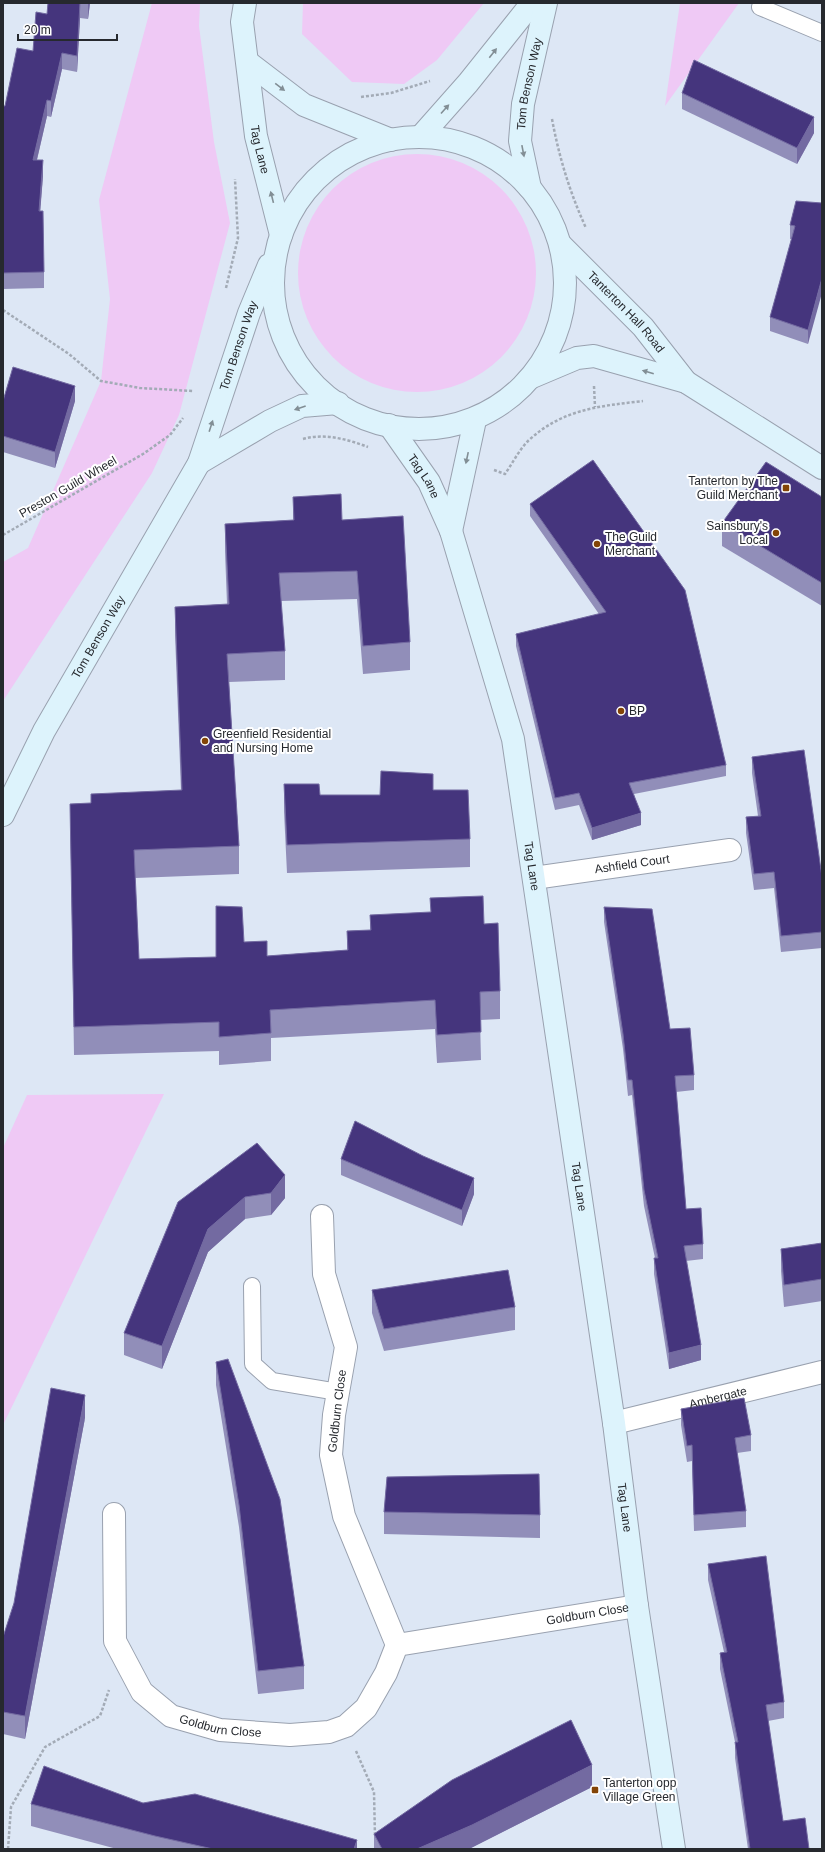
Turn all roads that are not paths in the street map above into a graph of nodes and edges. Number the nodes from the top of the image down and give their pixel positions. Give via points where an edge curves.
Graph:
1 (245, 3) edge
2 (532, 3) edge
3 (546, 3) edge
4 (760, 7) dead end
5 (822, 33) edge
6 (249, 63) junction
7 (422, 135) junction
8 (391, 140) junction
9 (530, 189) junction
10 (278, 244) junction
11 (562, 246) junction
12 (532, 377) junction
13 (686, 382) junction
14 (338, 403) junction
15 (475, 420) junction
16 (390, 425) junction
17 (199, 463) junction
18 (822, 468) edge
19 (451, 531) junction
20 (3, 815) edge
21 (730, 850) dead end
22 (534, 878) junction
23 (322, 1216) dead end
24 (252, 1286) dead end
25 (822, 1372) edge
26 (338, 1392) junction
27 (614, 1423) junction
28 (114, 1514) dead end
29 (637, 1606) junction
30 (397, 1645) junction
31 (674, 1849) edge

1 - 6 main road, Tag Lane via 242,22
7 -> 2 main road via 468,83
3 -> 9 main road, Tom Benson Way via 523,104 520,141
4 - 5 lane
6 -> 8 main road via 304,105
10 -> 6 main road, Tag Lane via 256,136
7 - 8 main road, Tom Benson Way
7 - 9 main road via 472,145 512,169
8 - 10 main road, Tom Benson Way via 372,142 326,167 293,205
9 - 11 main road via 543,204
10 - 14 main road via 272,304 290,354 320,392
17 -> 10 main road, Tom Benson Way via 249,313
11 - 12 main road via 566,292 563,307 556,337
11 - 13 main road, Tanterton Hall Road via 643,327
13 -> 12 main road, Tanterton Hall Road via 594,356 576,358
12 - 15 main road via 497,407
13 - 18 main road, Tanterton Hall Road
14 - 16 main road via 364,419
14 -> 17 main road, Tom Benson Way via 302,406 270,421
15 - 16 main road via 409,430
15 -> 19 main road, Tag Lane
16 - 19 main road, Tag Lane via 429,482
17 - 20 main road, Tom Benson Way via 44,731
19 - 22 main road, Tag Lane via 513,739
21 - 22 street, Ashfield Court
22 - 27 main road, Tag Lane
23 - 26 street, Goldburn Close via 324,1274 346,1346
24 - 26 lane via 253,1364 272,1381
25 - 27 street, Ambergate
26 - 30 street, Goldburn Close via 331,1455 344,1516
27 - 29 main road, Tag Lane
28 - 30 street, Goldburn Close via 115,1640 142,1692 171,1716 220,1730 290,1735 329,1732 346,1726 366,1708 386,1673
29 - 30 street, Goldburn Close
29 - 31 main road, Tag Lane

